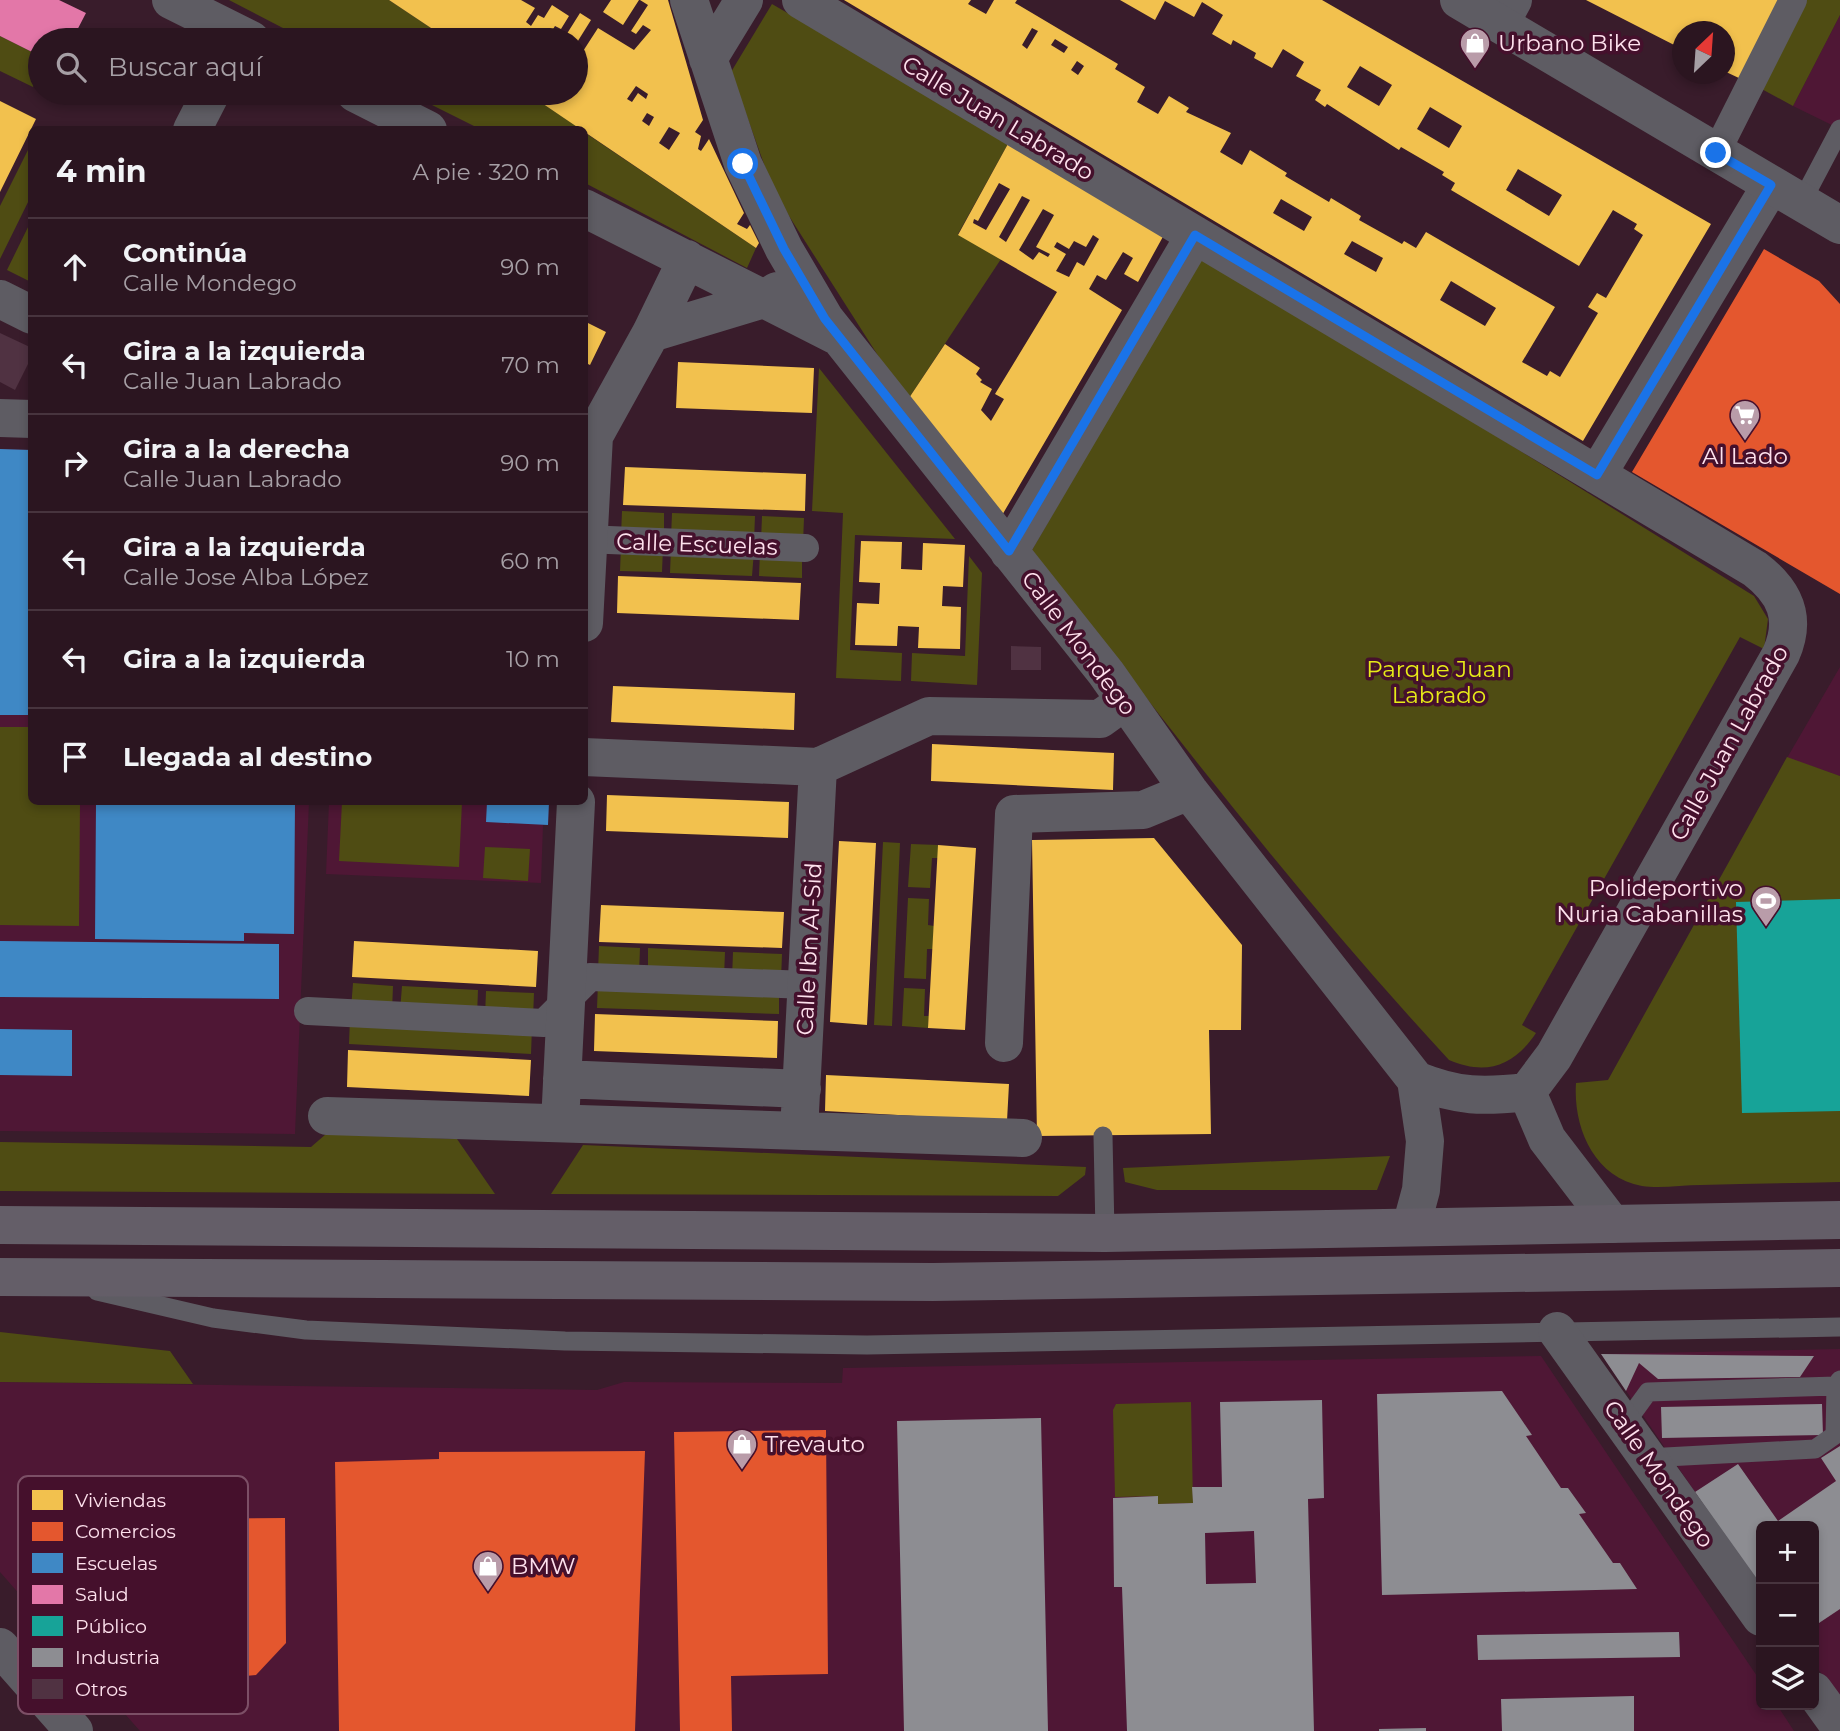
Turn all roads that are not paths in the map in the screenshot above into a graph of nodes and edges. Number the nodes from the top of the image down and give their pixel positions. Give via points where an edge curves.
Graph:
1 (171, 0) edge
2 (689, 0) edge
3 (744, 0) edge
4 (801, 0) edge
5 (1458, 0) edge
6 (1793, 0) edge
7 (1506, 12) edge
8 (224, 28) edge
9 (708, 59) junction
10 (205, 105) edge
11 (379, 105) edge
12 (194, 126) edge
13 (420, 126) edge
14 (1840, 129) edge
15 (1716, 153) junction
16 (1786, 194) junction
17 (588, 210) edge
18 (1840, 225) edge
19 (1195, 235) junction
20 (687, 259) junction
21 (800, 277) junction
22 (0, 299) edge
23 (764, 299) junction
24 (28, 313) edge
25 (651, 333) junction
26 (840, 338) junction
27 (0, 418) edge
28 (28, 419) edge
29 (589, 436) edge
30 (1597, 475) junction
31 (588, 488) edge
32 (588, 539) edge
33 (805, 548) dead end
34 (1009, 551) junction
35 (1125, 701) junction
36 (588, 757) edge
37 (818, 767) junction
38 (1189, 791) junction
39 (576, 805) edge
40 (807, 985) junction
41 (566, 1000) junction
42 (308, 1011) dead end
43 (1004, 1043) dead end
44 (562, 1079) junction
45 (1416, 1080) junction
46 (802, 1089) junction
47 (1527, 1092) junction
48 (1485, 1097) junction
49 (327, 1116) dead end
50 (560, 1123) junction
51 (799, 1131) junction
52 (1103, 1136) dead end
53 (1023, 1138) dead end
54 (1425, 1141) junction
55 (1840, 1220) edge
56 (1612, 1224) junction
57 (0, 1225) edge
58 (1411, 1227) junction
59 (1105, 1233) junction
60 (1840, 1268) edge
61 (17, 1277) edge
62 (1840, 1327) edge
63 (1558, 1332) junction
64 (1838, 1383) edge
65 (1624, 1424) junction
66 (1647, 1458) junction
67 (1756, 1610) edge
68 (0, 1647) edge
69 (18, 1667) edge
70 (1819, 1698) edge
71 (59, 1714) edge
72 (1840, 1727) edge
73 (74, 1731) edge

1 - 8 street
2 - 9 street, Calle Mondego
3 - 9 street
4 - 19 street, Calle Juan Labrado
5 - 7 street
6 - 15 street
7 - 15 street
9 - 21 street, Calle Mondego via 743,164
10 - 12 street
11 - 13 street
14 - 16 lane
15 - 16 street
16 - 18 street
16 - 30 street
17 - 20 street
19 - 30 street, Calle Juan Labrado
19 - 34 street
20 - 23 street
20 - 25 street
21 - 23 street
21 - 26 street, Calle Mondego
22 - 24 street
23 - 25 street
23 - 26 street
25 - 29 street
26 - 34 street, Calle Mondego
27 - 28 street
29 - 31 street, Calle Escuelas
30 - 47 street, Calle Juan Labrado via 1766,577 1787,607 1789,630 1782,654 1568,1031
32 - 33 street, Calle Escuelas
34 - 35 street, Calle Mondego
35 - 37 street via 1100,719 929,716
35 - 38 street, Calle Mondego
36 - 37 street
37 - 40 street, Calle Ibn Al-Sid
38 - 43 street via 1143,810 1014,814
38 - 45 street, Calle Mondego
39 - 41 street
40 - 41 street
40 - 46 street, Calle Ibn Al-Sid
41 - 42 street
41 - 44 street
44 - 46 street
44 - 50 street
45 - 48 street via 1448,1093
45 - 54 street, Calle Mondego
46 - 51 street, Calle Ibn Al-Sid
47 - 48 street
47 - 56 street via 1547,1139
48 - 54 street via 1451,1112
49 - 50 street
50 - 51 street
51 - 53 street
52 - 59 lane
54 - 58 street, Calle Mondego via 1421,1190
55 - 56 highway
56 - 58 highway
57 - 59 highway
58 - 59 highway
60 - 61 highway via 933,1282
61 - 63 lane via 214,1318 306,1330 538,1340 867,1345
62 - 63 lane
63 - 65 street, Calle Mondego
64 - 65 lane via 1648,1392
64 - 66 lane via 1835,1435 1815,1449
65 - 66 street, Calle Mondego
66 - 67 street, Calle Mondego
68 - 69 street
70 - 72 street
71 - 73 street

